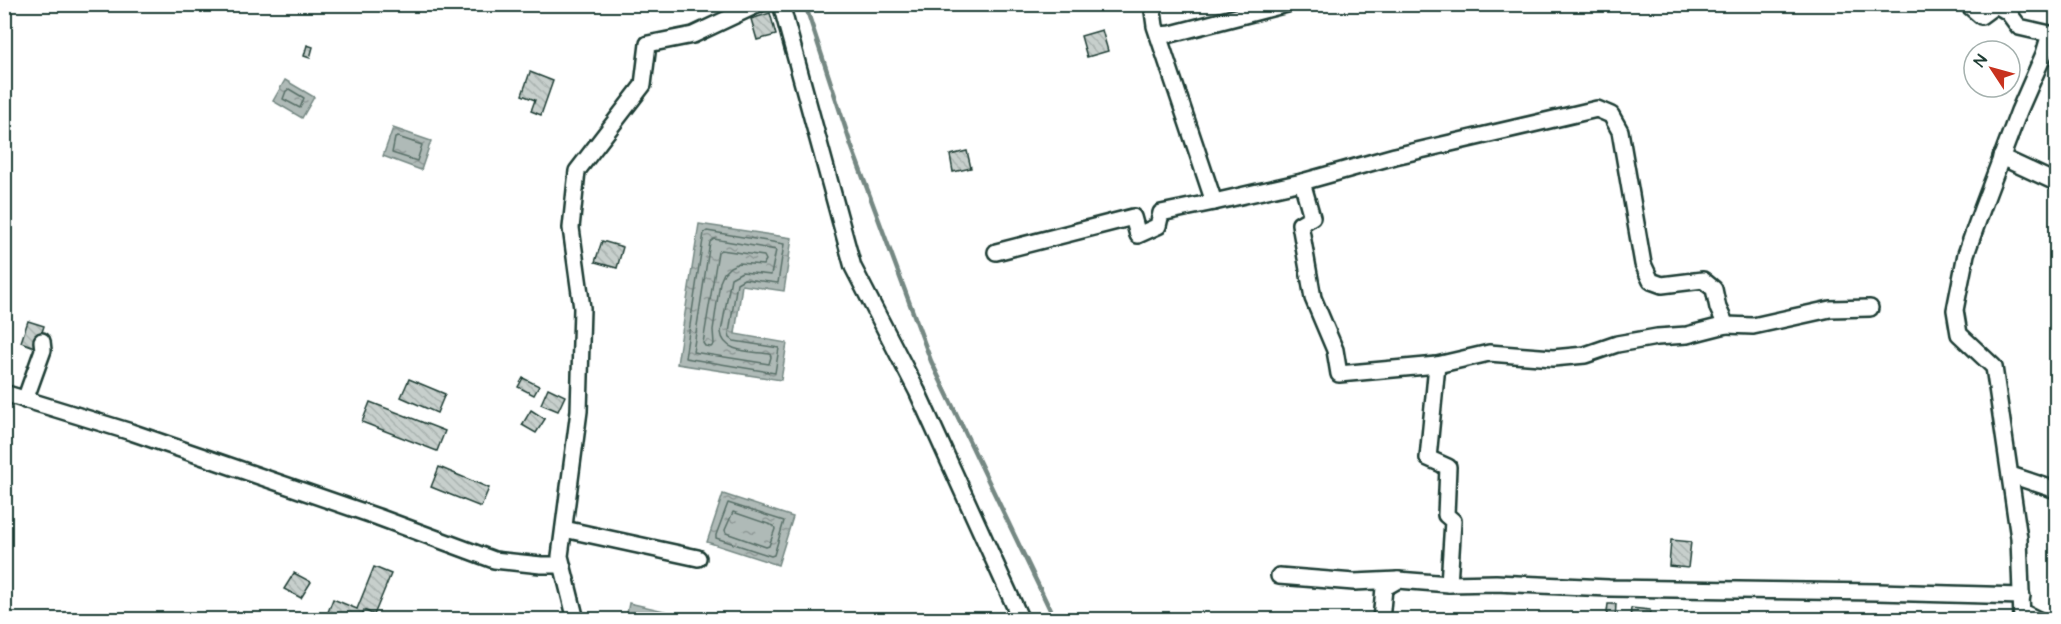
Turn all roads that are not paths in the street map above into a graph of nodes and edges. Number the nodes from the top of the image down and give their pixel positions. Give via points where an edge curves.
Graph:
1 (759, 4) edge
2 (781, 4) edge
3 (1152, 4) edge
4 (1287, 4) edge
5 (1967, 4) edge
6 (1159, 35) junction
7 (2001, 157) junction
8 (2055, 181) edge
9 (1302, 183) junction
10 (1214, 202) junction
11 (996, 252) dead end
12 (1870, 308) dead end
13 (1726, 325) junction
14 (42, 341) dead end
15 (1437, 365) junction
16 (4, 393) edge
17 (25, 400) junction
18 (2011, 475) junction
19 (2056, 490) edge
20 (564, 529) junction
21 (698, 558) dead end
22 (562, 565) junction
23 (1279, 576) dead end
24 (1398, 580) junction
25 (1449, 584) junction
26 (1934, 594) dead end
27 (2022, 596) junction
28 (2022, 616) edge
29 (576, 620) edge
30 (1021, 620) edge
31 (1381, 620) edge
32 (2038, 620) edge

1 - 20 street via 693,35 648,44 644,85 577,171 571,228 582,308 579,411
2 - 30 street via 854,267 916,391
3 - 6 street
4 - 6 street
5 - 7 street via 1982,16 1996,5 2008,12 2019,27 2050,34
6 - 10 street
7 - 8 street
7 - 18 street via 1966,254 1955,310 1959,334 1994,367
9 - 10 street
9 - 13 street via 1395,156 1597,109 1611,115 1620,132 1643,264 1652,281 1662,285 1703,280 1714,289
9 - 15 street via 1312,217 1300,224 1313,298 1335,350 1339,374
10 - 11 street via 1161,213 1158,226 1138,235 1133,218
12 - 13 street via 1830,309 1753,326
13 - 15 street via 1687,335 1617,344 1585,355 1489,353
14 - 17 street via 43,350
15 - 25 street via 1428,458 1448,467 1446,515 1453,522
16 - 17 street
17 - 22 street via 131,432 494,560
18 - 19 street
18 - 27 street
20 - 21 street
20 - 22 street
22 - 29 street
23 - 24 street via 1354,582
24 - 25 street
24 - 31 street via 1384,588
25 - 27 street
26 - 27 street
27 - 28 street
28 - 32 street

